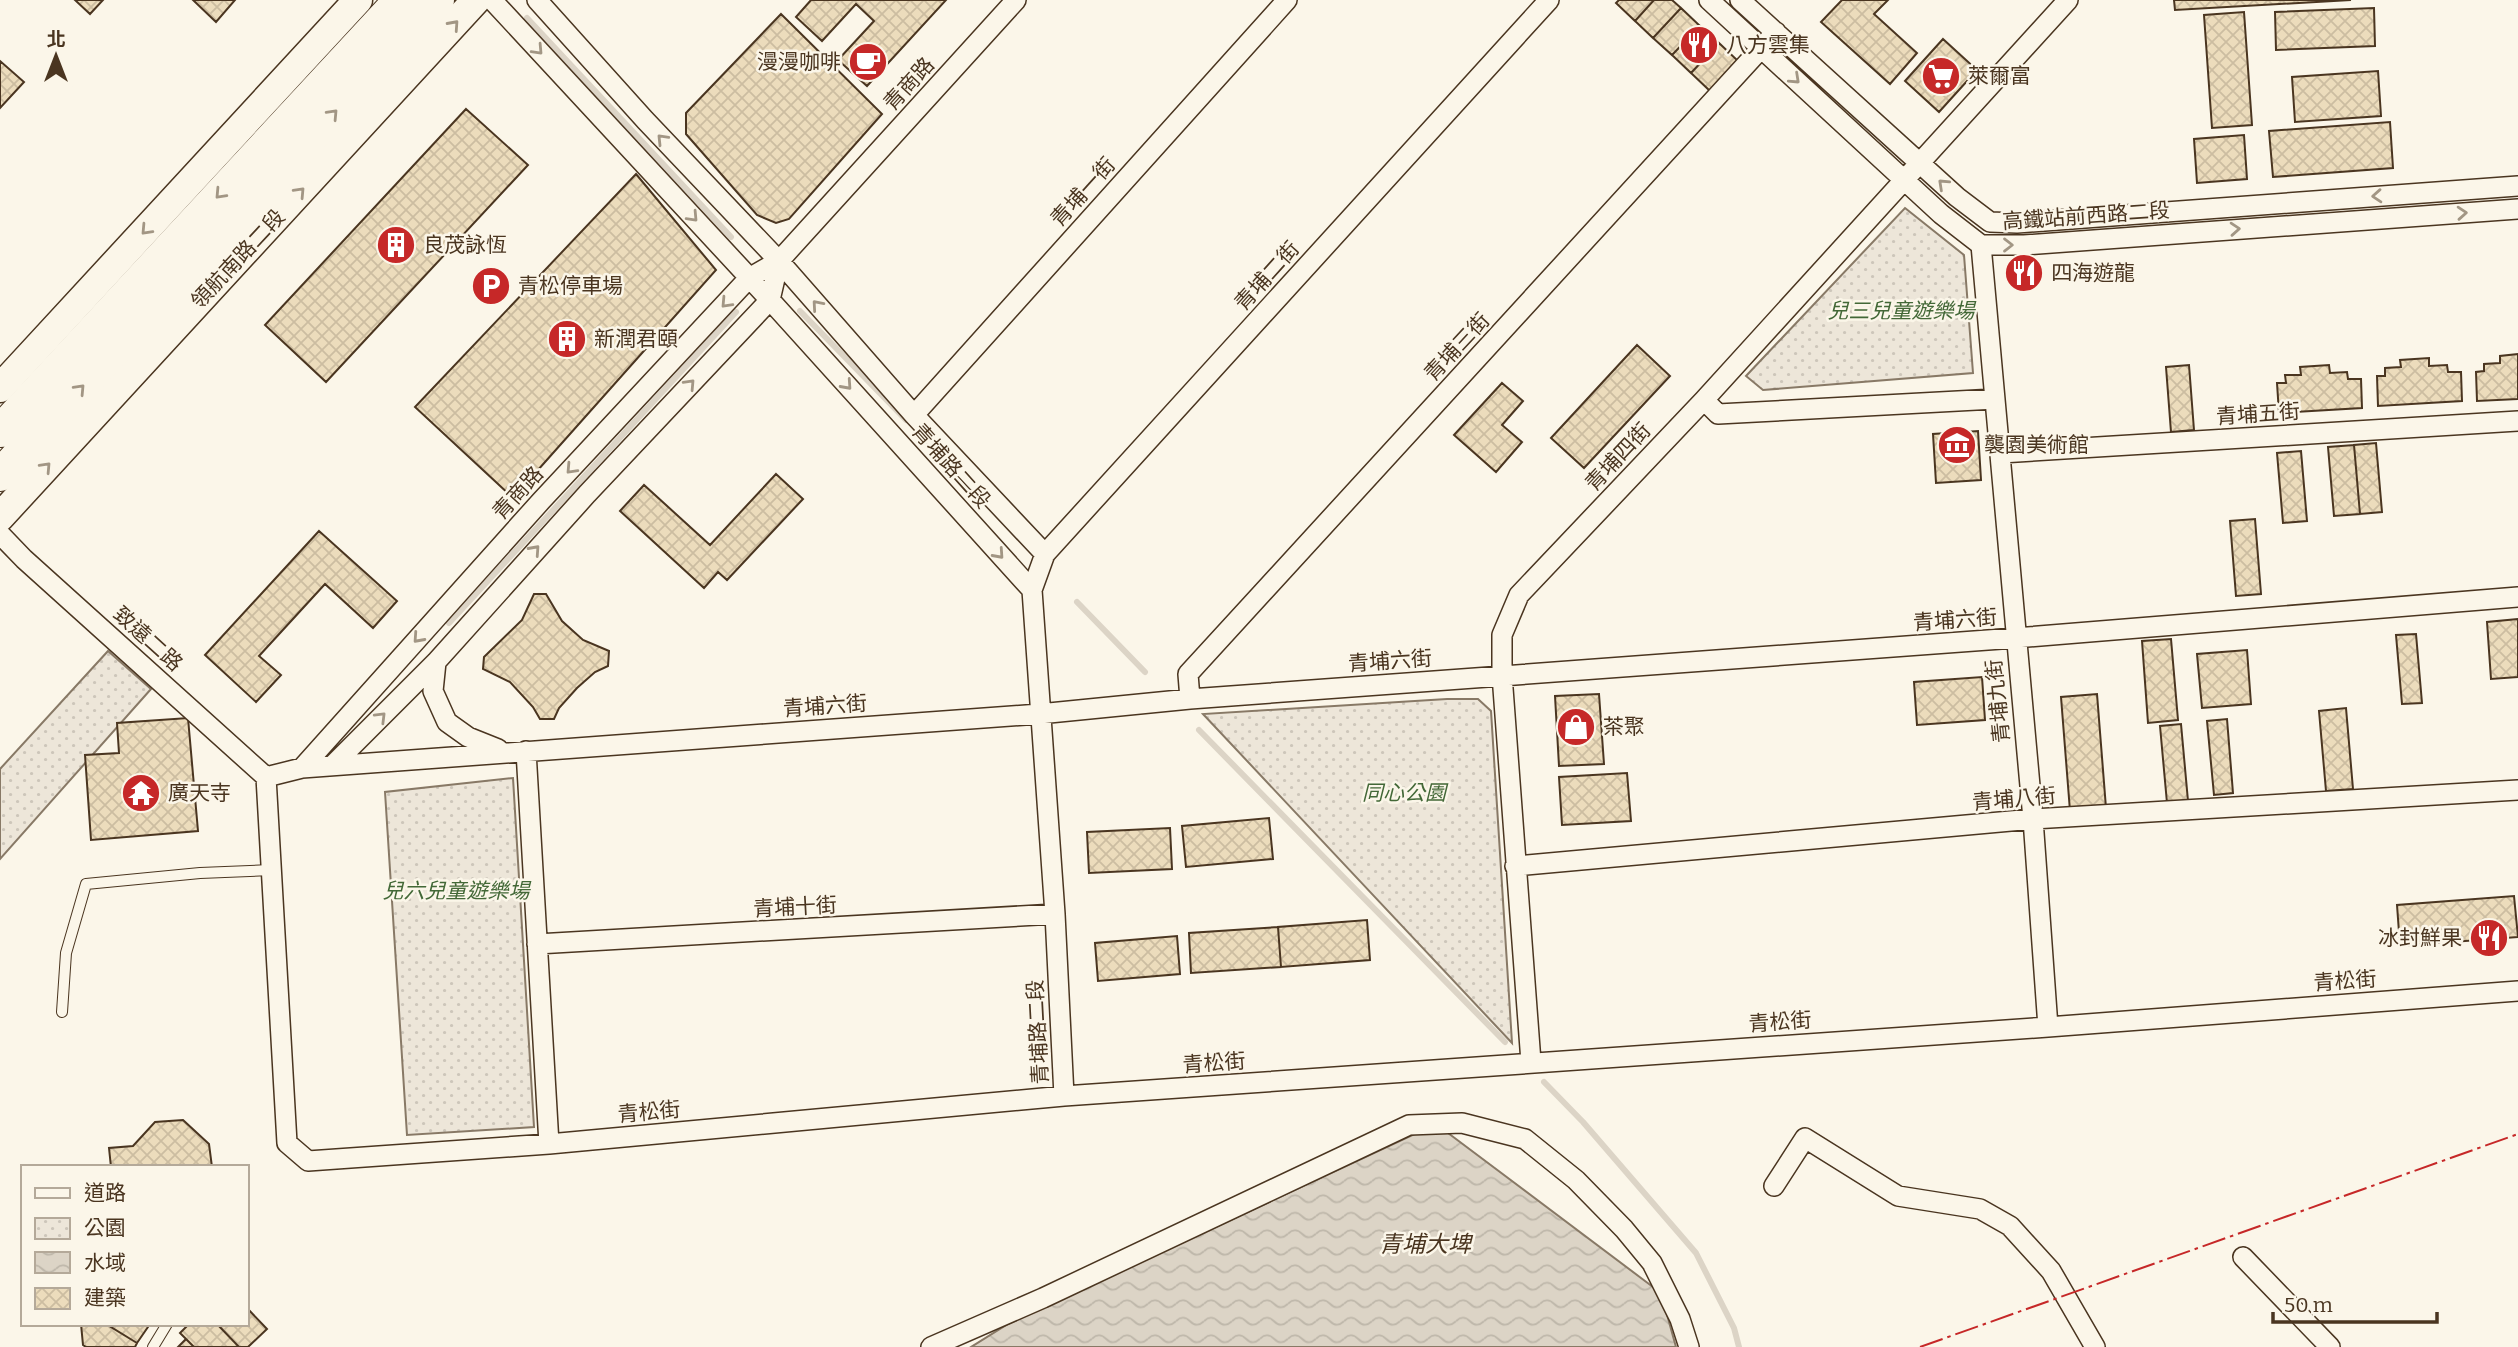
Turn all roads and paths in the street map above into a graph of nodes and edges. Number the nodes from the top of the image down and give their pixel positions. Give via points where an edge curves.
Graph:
1 (358, 0) edge
2 (400, 0) edge
3 (438, 0) edge
4 (476, 0) edge
5 (492, 0) edge
6 (537, 0) edge
7 (1016, 0) edge
8 (1287, 0) edge
9 (1549, 0) edge
10 (1709, 0) edge
11 (1740, 0) edge
12 (2068, 0) edge
13 (1776, 32) junction
14 (1763, 49) junction
15 (1920, 163) junction
16 (1903, 180) junction
17 (2518, 186) edge
18 (2518, 209) edge
19 (1981, 245) junction
20 (779, 261) junction
21 (749, 278) junction
22 (770, 300) junction
23 (0, 388) edge
24 (1995, 399) junction
25 (1704, 400) junction
26 (914, 415) junction
27 (2518, 421) edge
28 (0, 431) edge
29 (2001, 453) junction
30 (0, 475) edge
31 (0, 517) edge
32 (0, 534) edge
33 (1045, 554) junction
34 (1032, 590) junction
35 (2518, 597) edge
36 (2015, 638) junction
37 (436, 662) junction
38 (1502, 675) junction
39 (1190, 699) junction
40 (1039, 713) junction
41 (518, 751) junction
42 (333, 765) junction
43 (302, 768) junction
44 (267, 777) junction
45 (2518, 790) edge
46 (2033, 819) junction
47 (1515, 866) junction
48 (271, 870) junction
49 (1055, 914) junction
50 (537, 944) junction
51 (2518, 991) edge
52 (62, 1012) dead end
53 (2048, 1027) junction
54 (1531, 1062) junction
55 (1064, 1097) junction
56 (549, 1144) junction
57 (1774, 1186) dead end
58 (2242, 1257) dead end
59 (166, 1326) edge
60 (153, 1347) edge
61 (930, 1347) edge
62 (1689, 1347) edge
63 (2095, 1347) edge
64 (2330, 1347) edge

1 -> 23 street
2 -> 28 main road
30 -> 3 main road, 領航南路二段
31 -> 4 street, 領航南路二段
5 -> 21 street, 青埔路二段
20 -> 6 street, 青埔路二段
7 - 20 street, 青商路
8 - 26 street, 青埔一街
9 - 33 street, 青埔二街
10 - 14 street, 高鐵站前西路二段
11 - 13 street, 高鐵站前西路二段
12 - 15 street, 青埔四街
13 - 14 street, 青埔三街
13 - 15 street, 高鐵站前西路二段
14 -> 16 street, 高鐵站前西路二段
14 - 39 street, 青埔三街 via 1188,674
15 - 16 street, 青埔四街
17 -> 15 street, 高鐵站前西路二段 via 1990,222
16 - 19 street, 高鐵站前西路二段
16 - 25 street, 青埔四街
19 -> 18 street, 高鐵站前西路二段
19 - 24 street, 青埔九街
20 - 21 street, 青商路
20 - 22 street, 青商路
26 -> 20 street, 青埔路二段
21 - 22 street, 青埔路二段
21 -> 43 street, 青商路
22 -> 34 street, 青埔路二段
37 -> 22 street
24 - 25 street via 1718,414
24 - 29 street, 青埔九街
25 - 38 street, 青埔四街 via 1519,595 1502,635
26 - 33 street, 青埔路二段
27 - 29 street, 青埔五街
29 - 36 street, 青埔九街
32 - 44 street, 致遠二路
33 - 34 street, 青埔二街
34 - 40 street, 青埔路二段
35 - 36 street, 青埔六街
36 - 38 street, 青埔六街
36 - 46 street, 青埔九街
37 - 41 street via 433,691 447,722 485,745
42 -> 37 street
38 - 39 street, 青埔六街
38 - 47 street, 青埔四街
39 - 40 street, 青埔六街
40 - 41 street, 青埔六街
40 - 49 street, 青埔路二段
41 - 42 street, 青埔六街
41 - 50 street
42 - 43 street, 青埔六街
43 - 44 street, 青埔六街
44 - 48 street, 青松街
45 - 46 street, 青埔八街
46 - 47 street, 青埔八街
46 - 53 street, 青埔九街
47 - 54 street, 青埔四街
48 - 52 lane via 86,884 66,953
48 - 56 street, 青松街 via 287,1143 308,1161
49 - 50 street, 青埔十街
49 - 55 street, 青埔路二段
50 - 56 street
51 - 53 street, 青松街
53 - 54 street, 青松街
54 - 55 street, 青松街
55 - 56 street, 青松街
57 - 63 street via 1805,1138 1898,1196 1980,1209 2010,1226 2051,1271
58 - 64 street
59 - 60 lane
61 - 62 street via 1409,1125 1462,1123 1525,1139 1576,1180 1652,1263

